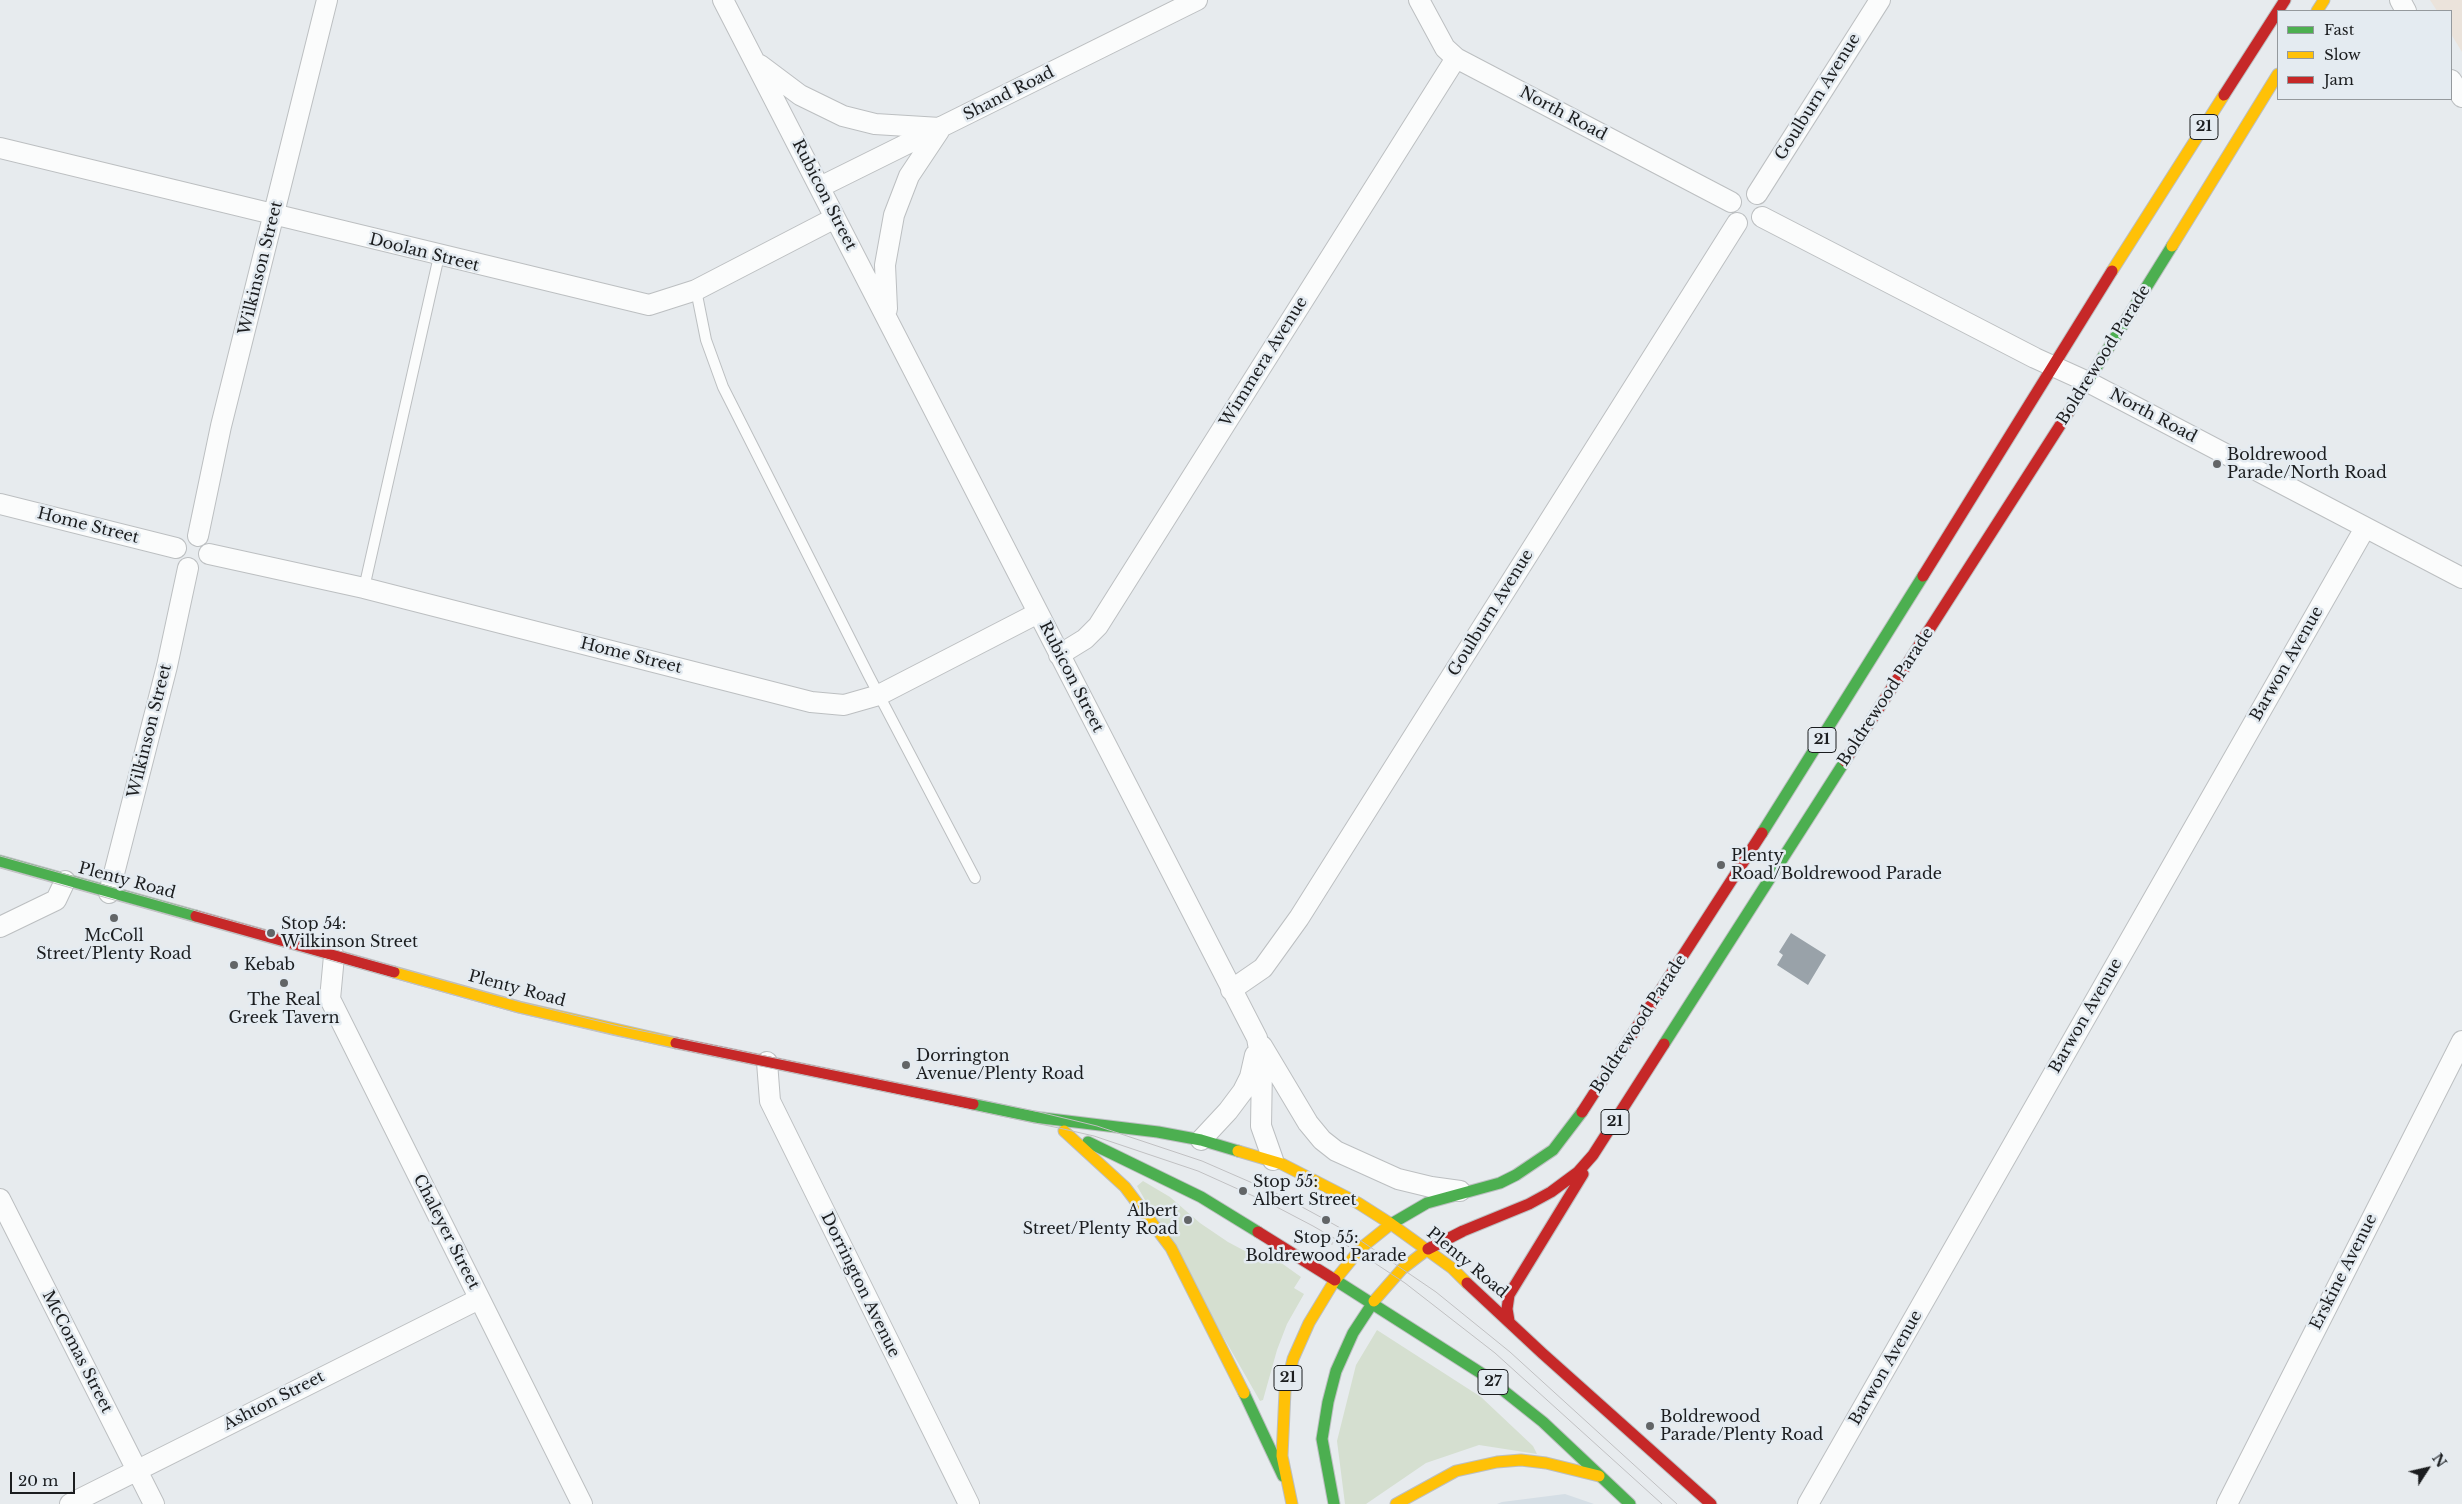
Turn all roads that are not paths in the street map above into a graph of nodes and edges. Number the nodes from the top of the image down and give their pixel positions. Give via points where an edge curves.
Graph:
1 (327, 0) edge
2 (723, 0) edge
3 (1197, 0) edge
4 (1419, 0) edge
5 (1880, 0) edge
6 (2277, 13) edge
7 (1456, 58) junction
8 (755, 61) junction
9 (2277, 76) edge
10 (2452, 81) edge
11 (2462, 96) edge
12 (942, 128) junction
13 (0, 148) edge
14 (820, 187) junction
15 (1757, 194) junction
16 (1731, 202) junction
17 (274, 216) junction
18 (1762, 217) junction
19 (835, 218) junction
20 (1737, 224) junction
21 (438, 256) junction
22 (696, 290) junction
23 (893, 329) junction
24 (2051, 366) junction
25 (2088, 382) junction
26 (0, 504) edge
27 (2365, 528) junction
28 (198, 536) junction
29 (176, 548) junction
30 (209, 554) junction
31 (188, 568) junction
32 (2462, 578) edge
33 (364, 588) junction
34 (1038, 613) junction
35 (1059, 655) junction
36 (879, 695) junction
37 (1838, 729) junction
38 (1858, 741) junction
39 (0, 861) edge
40 (974, 878) dead end
41 (65, 881) junction
42 (109, 893) junction
43 (0, 927) edge
44 (334, 956) junction
45 (1231, 990) junction
46 (1253, 1031) junction
47 (2462, 1041) edge
48 (766, 1062) junction
49 (1034, 1116) junction
50 (1064, 1131) junction
51 (1201, 1140) junction
52 (1593, 1155) junction
53 (1273, 1160) junction
54 (1391, 1176) joint
55 (1465, 1191) junction
56 (0, 1199) edge
57 (1391, 1224) junction
58 (1428, 1249) junction
59 (1335, 1280) junction
60 (479, 1298) junction
61 (1372, 1304) junction
62 (1509, 1320) junction
63 (137, 1470) junction
64 (1603, 1477) junction
65 (1287, 1487) junction
66 (70, 1504) edge
67 (154, 1504) edge
68 (582, 1504) edge
69 (969, 1504) edge
70 (1292, 1504) edge
71 (1334, 1504) edge
72 (1396, 1504) edge
73 (1630, 1504) edge
74 (1711, 1504) edge
75 (1808, 1504) edge
76 (2226, 1504) edge

1 - 17 street, Wilkinson Street
2 - 8 street, Rubicon Street
3 - 12 street, Shand Road
4 - 7 street, North Road via 1445,48
5 - 15 street, Goulburn Avenue
6 - 24 main road, Boldrewood Parade / 21
7 - 16 street, North Road
7 - 35 street, Wimmera Avenue via 1101,622 1085,639
8 - 12 street, Rubicon Street via 800,95 843,116 880,125
8 - 14 street, Rubicon Street
9 - 25 main road, Boldrewood Parade / 21
10 - 11 street
12 - 14 street, Shand Road
12 - 23 street, Rubicon Street via 910,176 890,228 885,279 886,304
13 - 17 street, Doolan Street
14 - 19 street, Rubicon Street
15 - 16 street via 1744,192 1735,195
15 - 18 street via 1764,207
16 - 20 street via 1729,211
17 - 21 street, Doolan Street
17 - 28 street, Wilkinson Street via 221,426
18 - 20 street via 1749,226
18 - 24 street, North Road
19 - 22 street, Doolan Street
19 - 23 street, Rubicon Street
20 - 45 street, Goulburn Avenue via 1299,918 1263,968
21 - 22 street, Doolan Street via 649,306
21 - 33 lane
22 - 36 lane via 706,340 723,387
23 - 34 street, Rubicon Street
24 - 25 street, North Road
24 - 37 main road, Boldrewood Parade / 21
25 - 27 street, North Road
25 - 38 main road, Boldrewood Parade / 21
26 - 29 street, Home Street
27 - 32 street, North Road
27 - 75 street, Barwon Avenue
28 - 29 street via 187,536
28 - 30 street via 208,545
29 - 31 street via 180,562
30 - 31 street via 204,564
30 - 33 street, Home Street
31 - 42 street, Wilkinson Street via 167,666
33 - 36 street, Home Street via 811,702 844,705
34 - 35 street, Rubicon Street
34 - 36 street, Home Street
35 - 45 street, Rubicon Street
36 - 40 lane
37 - 38 main road
37 - 55 main road, Boldrewood Parade / 21 via 1564,1138 1523,1172
38 - 52 main road, Boldrewood Parade / 21
39 - 41 main road, Plenty Road / 27
41 - 42 main road, Plenty Road / 27
41 - 43 street via 56,900
42 - 44 main road, Plenty Road / 27
44 - 48 main road, Plenty Road / 27 via 519,1007
44 - 60 street, Chaleyer Street via 330,999
45 - 46 street, Rubicon Street
46 - 51 street, Rubicon Street via 1255,1051 1250,1077 1228,1111
46 - 53 street, Rubicon Street via 1262,1066 1261,1126
46 - 54 street, Rubicon Street via 1301,1113 1318,1135 1347,1157
47 - 76 street, Erskine Avenue
48 - 49 main road, Plenty Road / 27
48 - 69 street, Dorrington Avenue via 770,1101
49 - 50 main road, Plenty Road / 27
49 - 51 main road, Plenty Road / 27
50 - 59 main road, Plenty Road / 27 via 1201,1197
50 - 65 main road via 1125,1187 1171,1248
51 - 53 main road, Plenty Road / 27
52 - 58 main road, Boldrewood Parade / 21 via 1578,1172 1551,1192
52 - 62 main road via 1510,1295 1506,1309
53 - 57 main road, Plenty Road / 27
54 - 55 street, Boldrewood Parade via 1431,1187
55 - 57 main road, Boldrewood Parade / 21 via 1428,1203
56 - 63 street, McComas Street
57 - 58 main road, Plenty Road / 27
57 - 59 main road, 21 via 1361,1248
58 - 61 main road, 21 via 1402,1269
58 - 62 main road, Plenty Road / 27
59 - 61 main road, Plenty Road / 27
59 - 65 main road, 21 via 1306,1328 1288,1376 1282,1425
60 - 63 street, Ashton Street
60 - 68 street, Chaleyer Street
61 - 64 main road, Plenty Road / 27 via 1484,1375
61 - 71 main road, 21 via 1340,1362 1328,1402 1322,1439
62 - 74 main road, Plenty Road / 27
63 - 66 street, Ashton Street
63 - 67 street, McComas Street
64 - 72 main road via 1546,1463 1497,1462 1456,1471
64 - 73 main road, Plenty Road / 27
65 - 70 main road, 21

